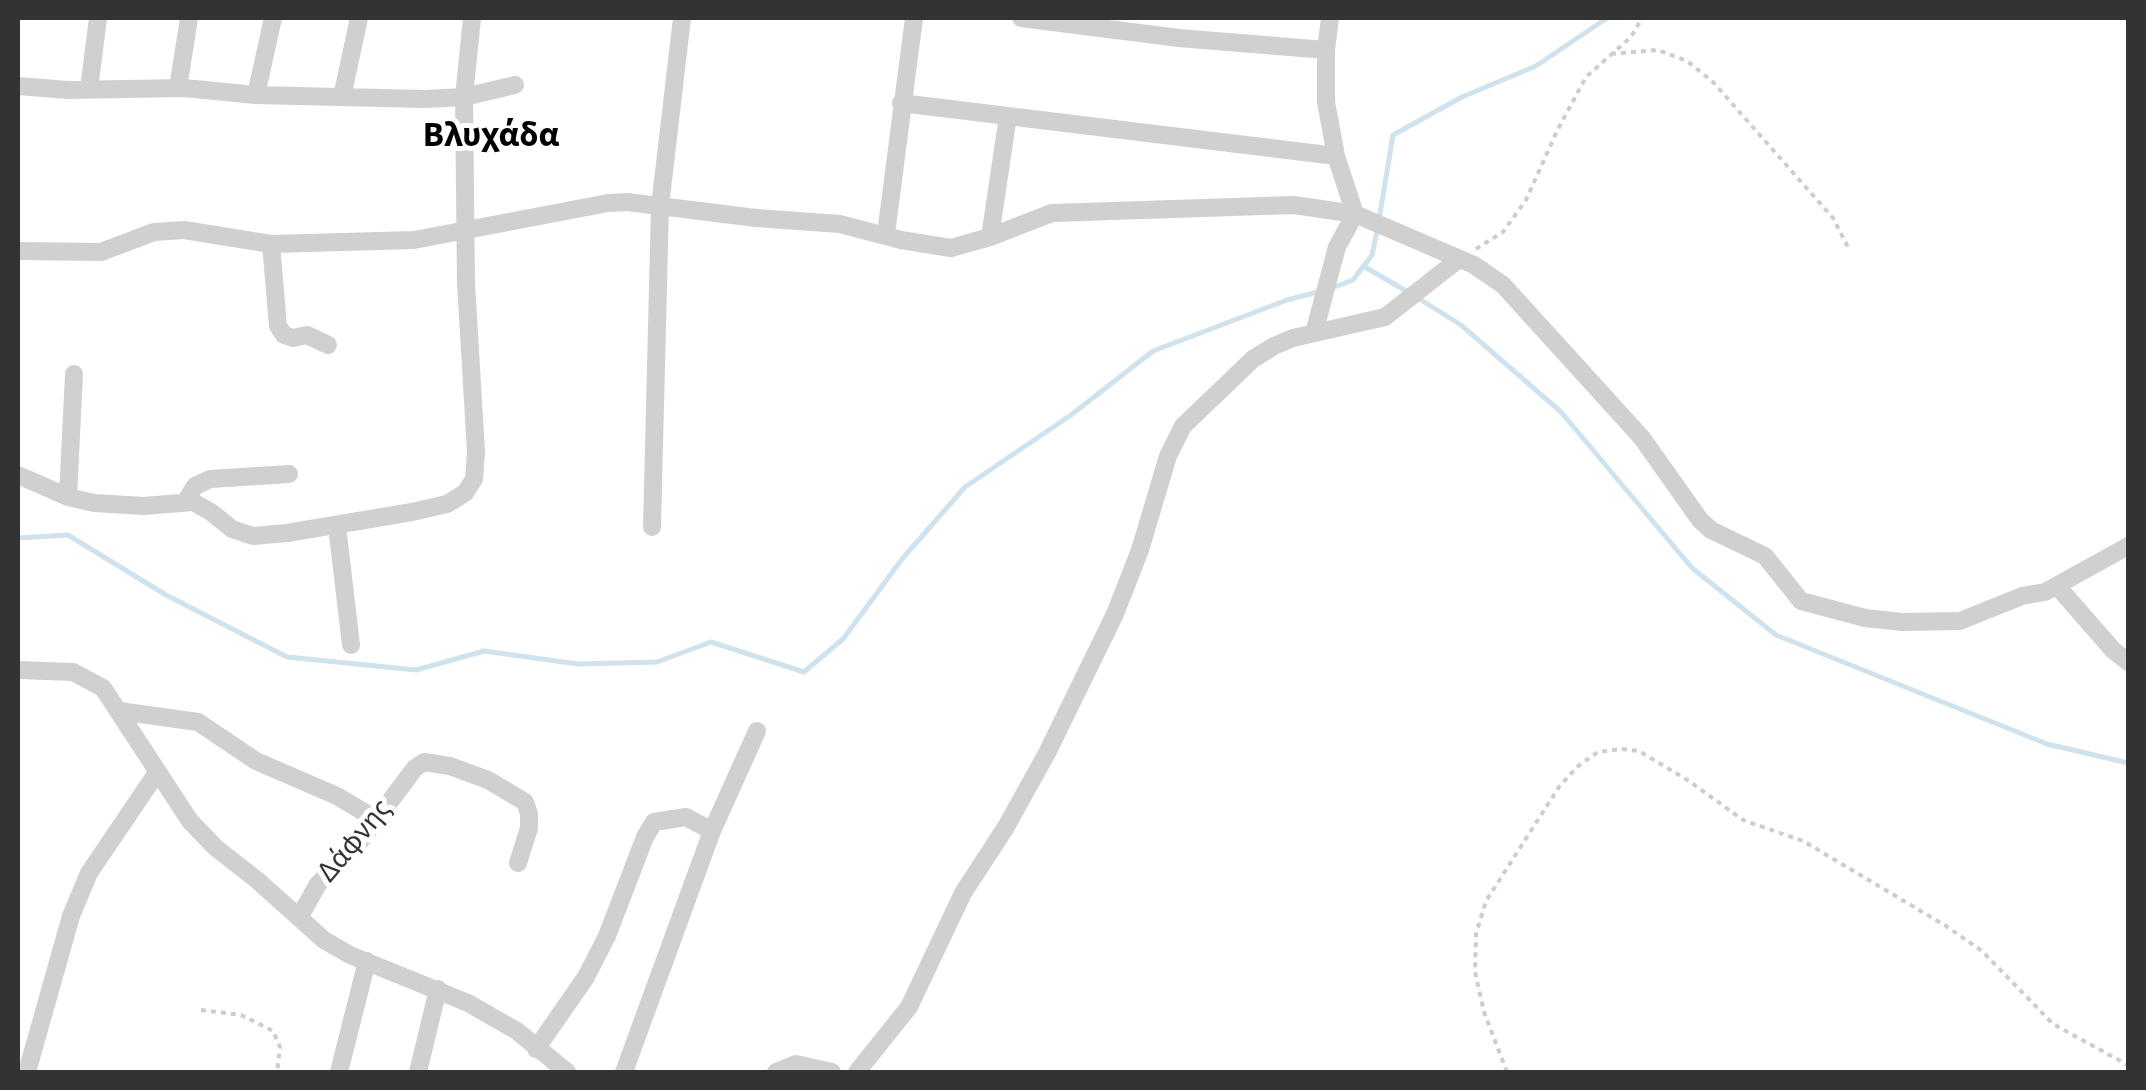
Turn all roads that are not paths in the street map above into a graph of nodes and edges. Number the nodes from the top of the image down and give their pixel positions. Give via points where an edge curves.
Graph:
1 (98, 18) edge
2 (189, 18) edge
3 (273, 18) edge
4 (359, 18) edge
5 (472, 18) edge
6 (682, 18) edge
7 (914, 18) edge
8 (1021, 18) edge
9 (1330, 18) edge
10 (1326, 50) junction
11 (515, 85) dead end
12 (18, 86) edge
13 (178, 88) junction
14 (89, 89) junction
15 (256, 95) junction
16 (342, 97) junction
17 (464, 97) junction
18 (901, 103) junction
19 (1008, 116) junction
20 (1336, 156) junction
21 (660, 206) junction
22 (1355, 214) junction
23 (465, 231) junction
24 (886, 234) junction
25 (990, 237) junction
26 (271, 244) junction
27 (18, 250) edge
28 (1459, 259) junction
29 (1314, 333) junction
30 (328, 346) dead end
31 (74, 374) dead end
32 (288, 474) dead end
33 (18, 475) edge
34 (68, 497) junction
35 (186, 502) junction
36 (337, 526) junction
37 (652, 527) dead end
38 (2128, 546) edge
39 (2058, 586) junction
40 (351, 645) dead end
41 (2128, 662) edge
42 (18, 670) edge
43 (118, 711) junction
44 (757, 732) dead end
45 (156, 774) junction
46 (377, 820) junction
47 (712, 831) junction
48 (518, 863) dead end
49 (300, 918) junction
50 (367, 961) junction
51 (438, 989) junction
52 (536, 1049) junction
53 (27, 1072) edge
54 (339, 1072) edge
55 (418, 1072) edge
56 (567, 1072) edge
57 (624, 1072) edge
58 (776, 1072) edge
59 (832, 1072) edge
60 (857, 1072) edge

1 - 14 street
2 - 13 street
3 - 15 street
4 - 16 street
5 - 17 street
6 - 21 street
7 - 18 street
8 - 10 street
9 - 10 street
10 - 20 street
11 - 17 street
12 - 14 street
13 - 14 street
13 - 15 street
15 - 16 street
16 - 17 street
17 - 23 street
18 - 19 street
18 - 24 street
19 - 20 street
19 - 25 street
20 - 22 street
21 - 23 street via 608,203
21 - 24 street
21 - 37 street
22 - 25 street via 1294,206 1075,210
22 - 28 street
22 - 29 street via 1337,247
23 - 26 street via 386,242
23 - 36 street via 474,479 447,504
24 - 25 street via 951,248
26 - 27 street via 184,230 154,232 101,252
26 - 30 street via 278,326 284,335 307,335
28 - 29 street via 1385,317
28 - 39 street via 1502,286 1547,332 1642,438 1700,520 1765,556 1801,601 1865,618 1937,623
29 - 60 street via 1253,358 1174,441 1099,650 1024,797 950,916 909,1007
31 - 34 street
32 - 35 street via 210,479 195,486
33 - 34 street
34 - 35 street via 116,506
35 - 36 street via 253,536
36 - 40 street
38 - 39 street
39 - 41 street
42 - 43 street via 85,676
43 - 45 street
43 - 46 street via 209,726 256,761
44 - 47 street
45 - 49 street via 202,835
45 - 53 street via 89,873
46 - 48 street, Δάφνης via 415,768 424,762 450,766 524,802 529,828
46 - 49 street, Δάφνης via 318,884
47 - 52 street via 686,816 654,822 608,936
47 - 57 street
49 - 50 street via 324,940
50 - 51 street
50 - 54 street
51 - 52 street via 499,1020
51 - 55 street
52 - 56 street
58 - 59 street via 796,1064

